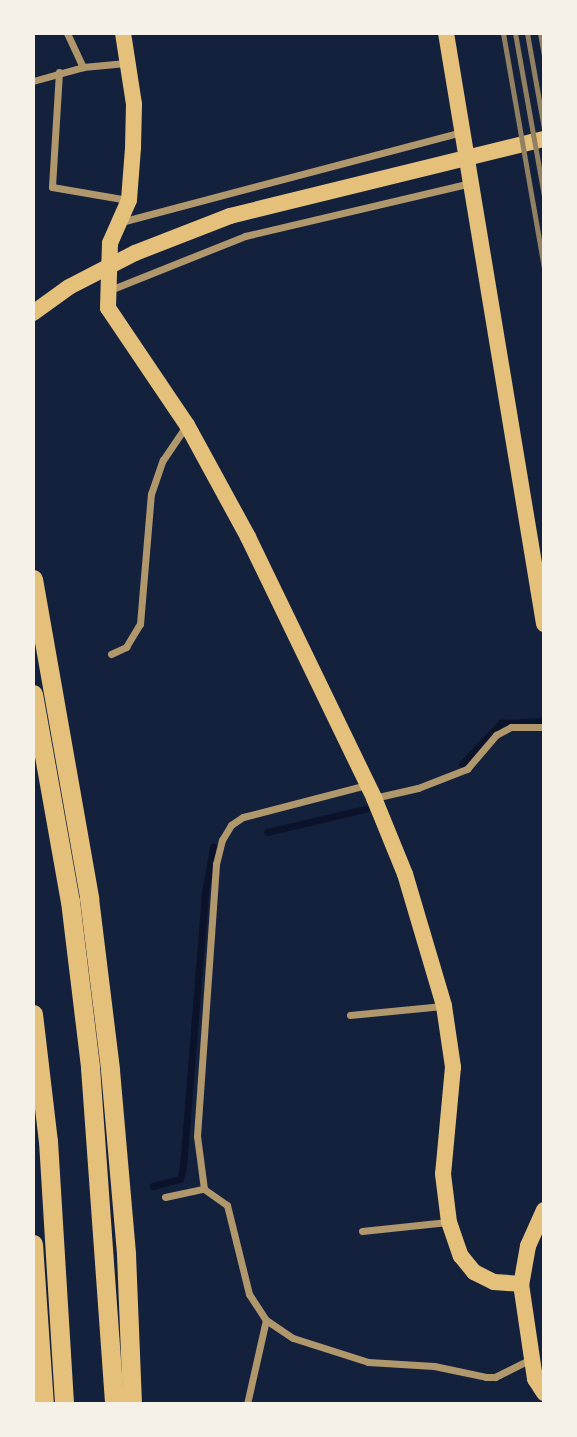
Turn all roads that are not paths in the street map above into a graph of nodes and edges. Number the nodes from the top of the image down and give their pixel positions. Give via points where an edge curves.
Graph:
1 (67, 33) edge
2 (123, 33) edge
3 (446, 33) edge
4 (127, 63) junction
5 (83, 67) junction
6 (58, 72) junction
7 (33, 82) edge
8 (463, 131) junction
9 (544, 139) edge
10 (472, 183) junction
11 (129, 200) junction
12 (121, 222) junction
13 (107, 291) junction
14 (33, 313) edge
15 (187, 425) junction
16 (33, 579) edge
17 (544, 624) edge
18 (111, 654) dead end
19 (33, 694) edge
20 (544, 727) edge
21 (371, 791) junction
22 (444, 1006) junction
23 (33, 1014) edge
24 (350, 1015) dead end
25 (204, 1189) junction
26 (165, 1196) dead end
27 (544, 1210) edge
28 (449, 1222) junction
29 (362, 1231) dead end
30 (33, 1244) edge
31 (521, 1284) junction
32 (266, 1320) junction
33 (531, 1358) junction
34 (541, 1383) edge
35 (44, 1404) edge
36 (64, 1404) edge
37 (114, 1404) edge
38 (132, 1404) edge
39 (247, 1404) edge

1 - 5 street
2 - 4 main road
3 - 8 main road
4 - 5 street
4 - 11 main road via 134,104
5 - 6 street
6 - 7 street
6 - 11 street via 52,187
8 - 10 main road
8 - 12 street
9 - 14 main road via 230,216 135,253 69,287
10 - 13 street via 245,236
10 - 17 main road
11 - 12 main road
12 - 13 main road via 110,243
13 - 15 main road via 116,323
15 - 18 street via 163,460 151,494 140,624 126,648
15 - 21 main road via 248,537
16 - 38 highway via 89,898 109,1056 126,1254
19 - 37 highway via 70,901 90,1067
20 - 21 street via 511,727 496,735 467,769 418,788
21 - 22 main road via 405,874
21 - 25 street via 243,817 230,825 222,840 216,864 197,1136
22 - 24 street
22 - 28 main road via 453,1067 443,1174
23 - 36 highway via 48,1141
25 - 26 street
25 - 32 street via 227,1205 241,1276
27 - 31 main road via 528,1246
28 - 29 street
28 - 31 main road via 461,1256 474,1272 494,1282
30 - 35 highway
31 - 33 main road
32 - 33 street via 293,1338 368,1362 495,1377
32 - 39 street
33 - 34 main road

